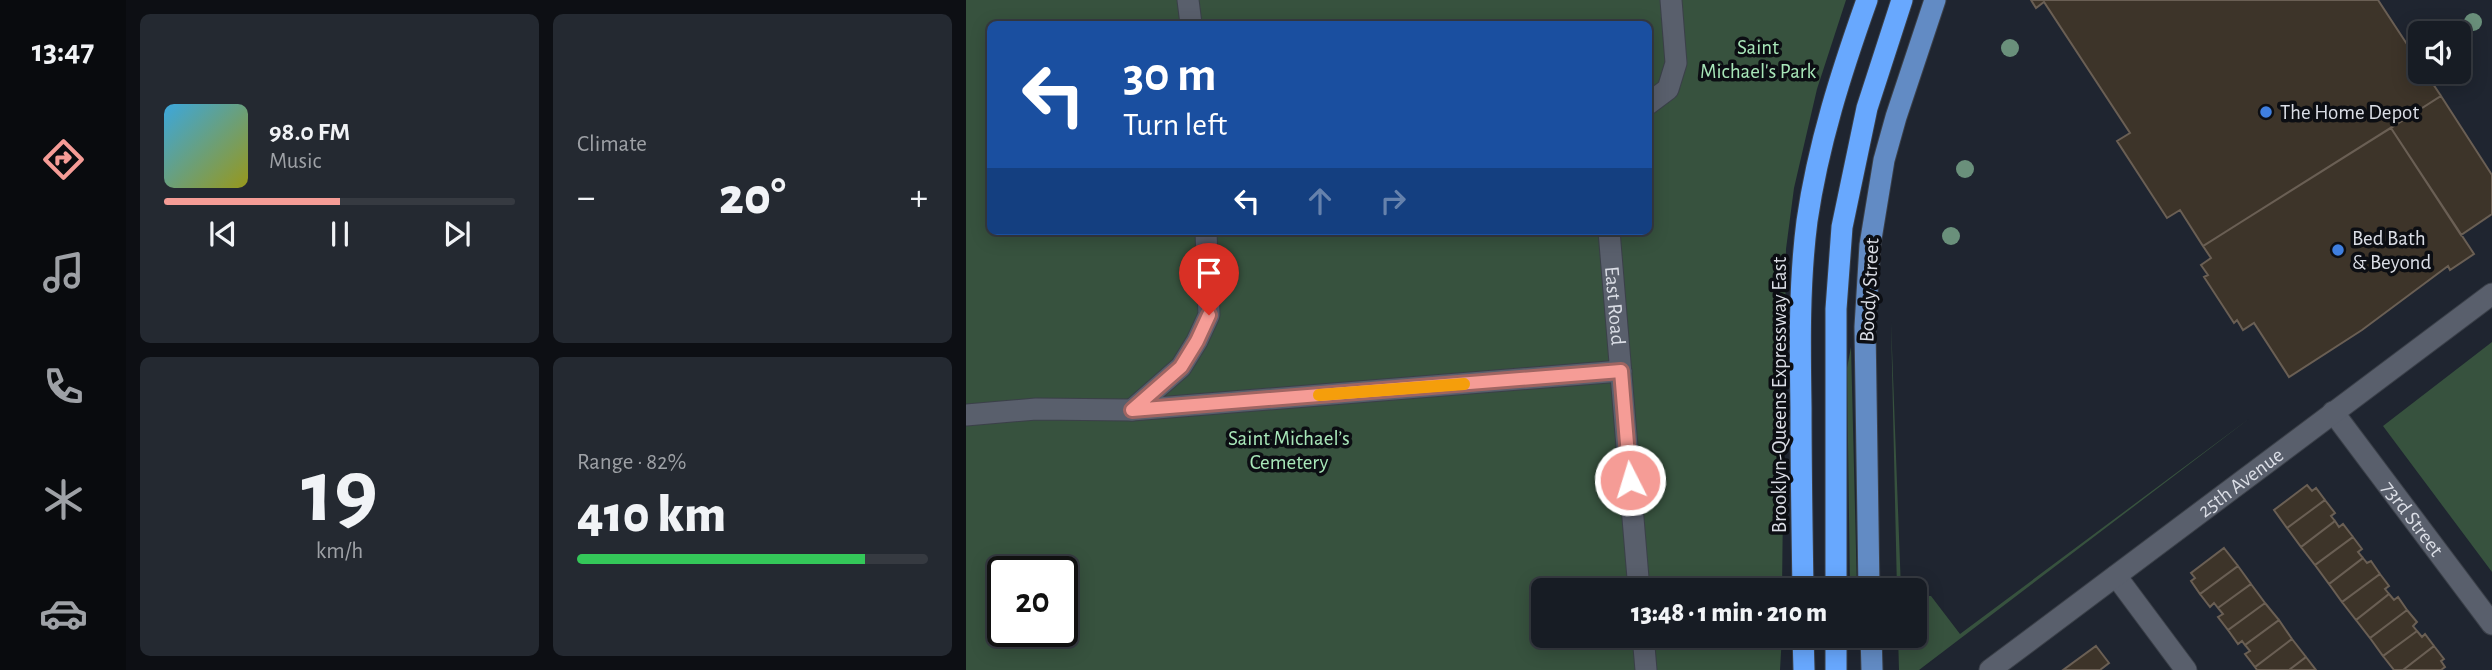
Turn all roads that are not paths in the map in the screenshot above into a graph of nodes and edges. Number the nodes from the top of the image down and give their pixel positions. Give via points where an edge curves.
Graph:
1 (1188, 0) edge
2 (1671, 0) edge
3 (1902, 0) edge
4 (1935, 0) edge
5 (1866, 2) edge
6 (1191, 21) edge
7 (1652, 101) edge
8 (1206, 235) edge
9 (1609, 235) edge
10 (2492, 294) edge
11 (1621, 371) junction
12 (1132, 410) junction
13 (2333, 412) junction
14 (966, 415) edge
15 (2116, 576) junction
16 (1638, 578) edge
17 (1803, 578) edge
18 (1836, 578) edge
19 (1869, 578) edge
20 (2492, 625) edge
21 (1644, 648) edge
22 (1804, 648) edge
23 (1836, 648) edge
24 (1871, 648) edge
25 (1646, 670) edge
26 (1803, 670) edge
27 (1836, 670) edge
28 (1872, 670) edge
29 (1990, 670) edge
30 (2186, 670) edge

1 - 6 street
2 - 7 street via 1676,63 1668,89
3 - 18 highway via 1867,108 1842,227 1836,309
4 - 19 main road, Boody Street via 1884,160 1870,245 1865,327
5 - 17 highway, Brooklyn-Queens Expressway East via 1822,141 1804,253 1800,345
8 - 12 street via 1209,315 1181,367
9 - 11 street, East Road
10 - 13 street, 25th Avenue
11 - 12 street
11 - 16 street, East Road
12 - 14 street via 1036,409
13 - 15 street, 25th Avenue
13 - 20 street, 73rd Street
15 - 29 street, 25th Avenue
15 - 30 street
21 - 25 street
22 - 26 highway
23 - 27 highway
24 - 28 main road

